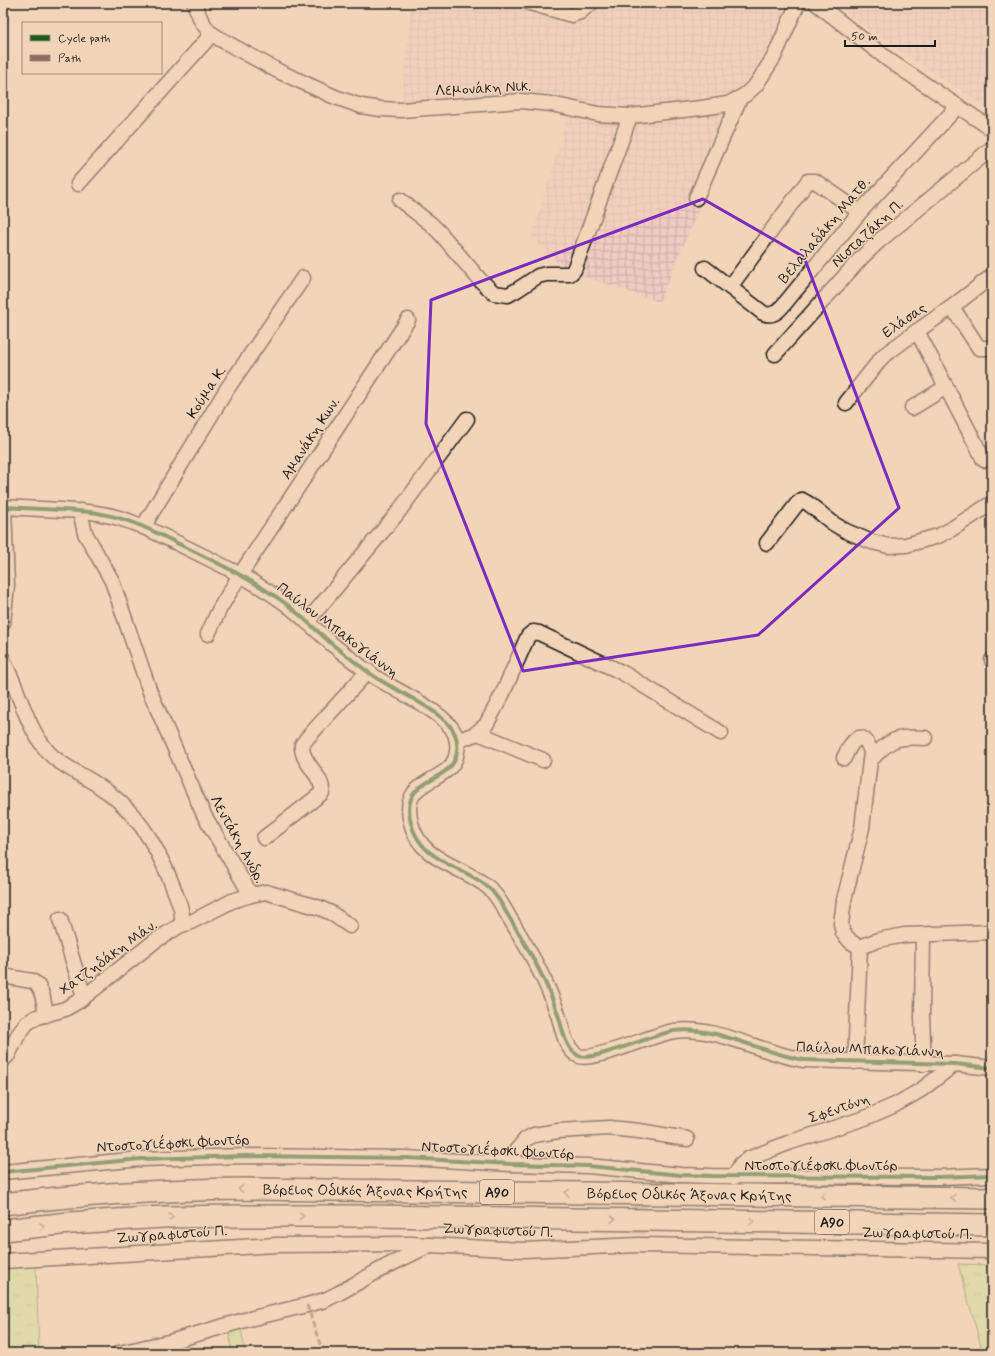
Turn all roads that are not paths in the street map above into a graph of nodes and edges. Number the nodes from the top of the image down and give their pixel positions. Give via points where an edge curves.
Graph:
1 (194, 3) edge
2 (530, 3) edge
3 (591, 3) edge
4 (798, 3) edge
5 (817, 3) edge
6 (212, 34) junction
7 (740, 98) junction
8 (958, 106) junction
9 (630, 116) junction
10 (992, 129) edge
11 (992, 148) edge
12 (78, 184) dead end
13 (696, 198) dead end
14 (400, 200) dead end
15 (860, 212) junction
16 (705, 268) dead end
17 (992, 276) edge
18 (303, 278) dead end
19 (730, 287) junction
20 (952, 307) junction
21 (408, 320) dead end
22 (917, 331) junction
23 (992, 348) edge
24 (775, 354) dead end
25 (946, 387) junction
26 (846, 403) dead end
27 (912, 408) dead end
28 (467, 420) dead end
29 (984, 460) dead end
30 (992, 502) edge
31 (3, 507) edge
32 (80, 511) junction
33 (143, 527) junction
34 (768, 543) dead end
35 (240, 575) junction
36 (307, 622) junction
37 (3, 623) edge
38 (208, 634) dead end
39 (3, 659) edge
40 (368, 671) junction
41 (478, 733) junction
42 (721, 733) dead end
43 (925, 738) dead end
44 (457, 741) junction
45 (844, 758) dead end
46 (543, 760) dead end
47 (870, 761) junction
48 (264, 838) dead end
49 (251, 894) junction
50 (60, 919) dead end
51 (181, 925) junction
52 (350, 926) dead end
53 (992, 932) edge
54 (923, 935) junction
55 (860, 947) junction
56 (3, 976) edge
57 (84, 997) junction
58 (46, 1015) junction
59 (3, 1060) edge
60 (855, 1062) junction
61 (924, 1064) junction
62 (955, 1064) junction
63 (992, 1068) edge
64 (687, 1139) dead end
65 (511, 1164) junction
66 (3, 1172) edge
67 (992, 1176) edge
68 (734, 1177) junction
69 (992, 1198) edge
70 (3, 1204) edge
71 (951, 1224) junction
72 (992, 1225) edge
73 (3, 1230) edge
74 (992, 1237) edge
75 (430, 1245) junction
76 (992, 1251) edge
77 (3, 1261) edge
78 (119, 1353) edge

1 - 6 street, Λεμονάκη Νικ. via 205,27
2 - 3 street via 572,15
4 - 7 street, Λεμονάκη Νικ. via 769,66 756,85
5 - 8 street via 890,61
6 - 9 street, Λεμονάκη Νικ. via 278,71 335,98 361,106 401,110 521,101 598,114
6 - 12 street
7 - 9 street, Λεμονάκη Νικ. via 719,106
7 - 13 street
8 - 10 street
8 - 15 street, Βελαλαδάκη Ματθ.
9 - 14 street via 574,270 570,274 546,274 508,294 494,293 425,218
11 - 24 street, Νισταζάκη Π. via 862,257
15 - 19 street, Βελαλαδάκη Ματθ. via 775,313 764,313
15 - 19 street via 815,181 808,181
16 - 19 street, Βελαλαδάκη Ματθ.
17 - 20 street, Ελάσας
18 - 33 street, Κούμα Κ. via 227,389
20 - 22 street, Ελάσας
20 - 23 street via 980,348
21 - 35 street, Αμανάκη Κων.
22 - 25 street
22 - 26 street, Ελάσας via 883,356
25 - 27 street
25 - 29 street
28 - 36 street via 396,515
30 - 34 street via 938,536 906,545 889,546 846,531 802,500
31 - 32 street, Παύλου Μπακογιάννη
31 - 37 street via 7,585
32 - 33 street, Παύλου Μπακογιάννη via 119,518
32 - 49 street, Λεντάκη Ανδρ. via 87,538 112,581 155,704 204,815
33 - 35 street, Παύλου Μπακογιάννη
35 - 36 street, Παύλου Μπακογιάννη via 265,590
35 - 38 street, Αμανάκη Κων.
36 - 40 street, Παύλου Μπακογιάννη
39 - 51 street via 30,725 50,754 117,798 144,828 171,882 181,910
40 - 44 street, Παύλου Μπακογιάννη via 443,719 454,731
40 - 48 street via 302,746 304,755 322,786 322,793
41 - 42 street via 489,722 528,636 537,632 622,673
41 - 44 street
41 - 46 street
43 - 47 street via 896,739 888,743
44 - 60 street, Παύλου Μπακογιάννη via 452,766 412,796 409,809 413,830 420,843 433,855 482,883 497,898 546,984 563,1034 575,1054 583,1057 597,1056 656,1035 686,1030 730,1039 796,1059
45 - 47 street via 854,740 862,739 871,752
47 - 55 street via 862,828 844,900 841,924 843,933 850,942
49 - 51 street, Λεντάκη Ανδρ.
49 - 52 street via 266,892 309,904 331,913
50 - 57 street
51 - 57 street, Χατζηδάκη Μάν. via 155,941
53 - 54 street
54 - 55 street via 889,937
54 - 61 street
55 - 60 street
56 - 58 street via 36,983
57 - 58 street, Χατζηδάκη Μάν. via 65,1009
58 - 59 street, Χατζηδάκη Μάν. via 25,1026 8,1056
60 - 61 street, Παύλου Μπακογιάννη
61 - 62 street, Παύλου Μπακογιάννη
62 - 63 street, Παύλου Μπακογιάννη
62 - 68 street, Σφεντόνη via 921,1090 895,1105 865,1118 788,1142 748,1159 741,1164
64 - 65 street via 609,1128 558,1131 526,1139 515,1152
65 - 66 street, Ντοστογιέφσκι Φιοντόρ via 406,1158 246,1156 141,1159
65 - 68 street, Ντοστογιέφσκι Φιοντόρ via 588,1166 640,1176
67 - 68 street, Ντοστογιέφσκι Φιοντόρ
69 -> 70 highway, Βόρειος Οδικός Άξονας Κρήτης / Α90 via 245,1189 160,1191
71 - 72 highway, Βόρειος Οδικός Άξονας Κρήτης / Α90
73 -> 71 highway, Βόρειος Οδικός Άξονας Κρήτης / Α90 via 163,1217 243,1216
71 - 74 highway via 971,1234
75 - 76 street, Ζωγραφιστού Π. via 523,1250 639,1240
75 - 77 street, Ζωγραφιστού Π. via 276,1245
75 - 78 street via 325,1300

